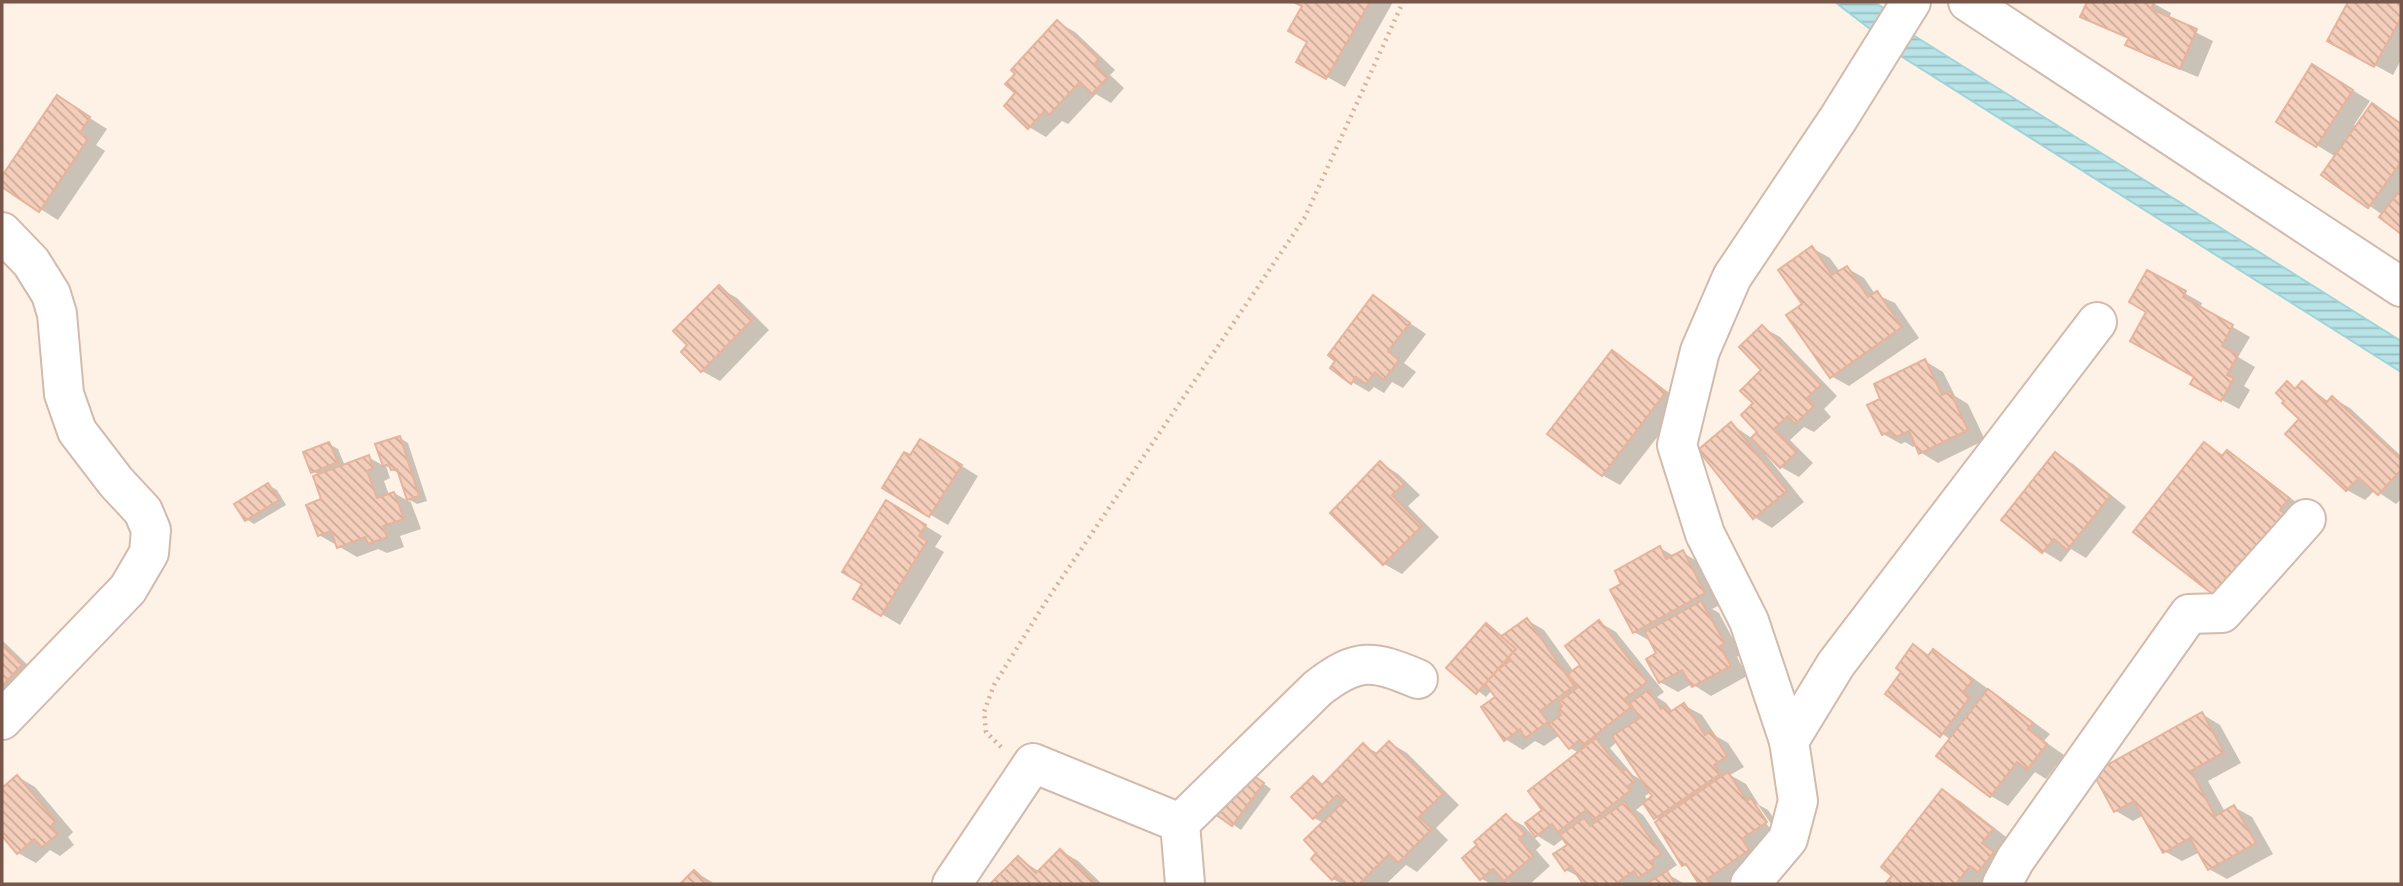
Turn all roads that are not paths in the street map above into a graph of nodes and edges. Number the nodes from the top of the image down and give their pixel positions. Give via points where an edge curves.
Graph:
1 (1910, 2) edge
2 (1968, 2) edge
3 (2, 232) edge
4 (2401, 287) edge
5 (2097, 322) dead end
6 (2306, 519) dead end
7 (1418, 679) dead end
8 (2, 720) edge
9 (1789, 741) junction
10 (1181, 823) junction
11 (952, 884) edge
12 (1185, 884) edge
13 (1750, 884) edge
14 (2002, 884) edge

1 - 9 street via 1732,277 1700,351 1677,445 1705,534 1749,621
2 - 4 street
3 - 8 street via 31,262 51,294 64,394 77,431 143,511 151,530 149,553 128,589
5 - 9 street via 1836,664
6 - 14 street via 2222,613 2189,614
7 - 10 street via 1384,665 1361,664 1338,673
9 - 13 street via 1798,801 1788,839
10 - 11 street via 1033,763
10 - 12 street

